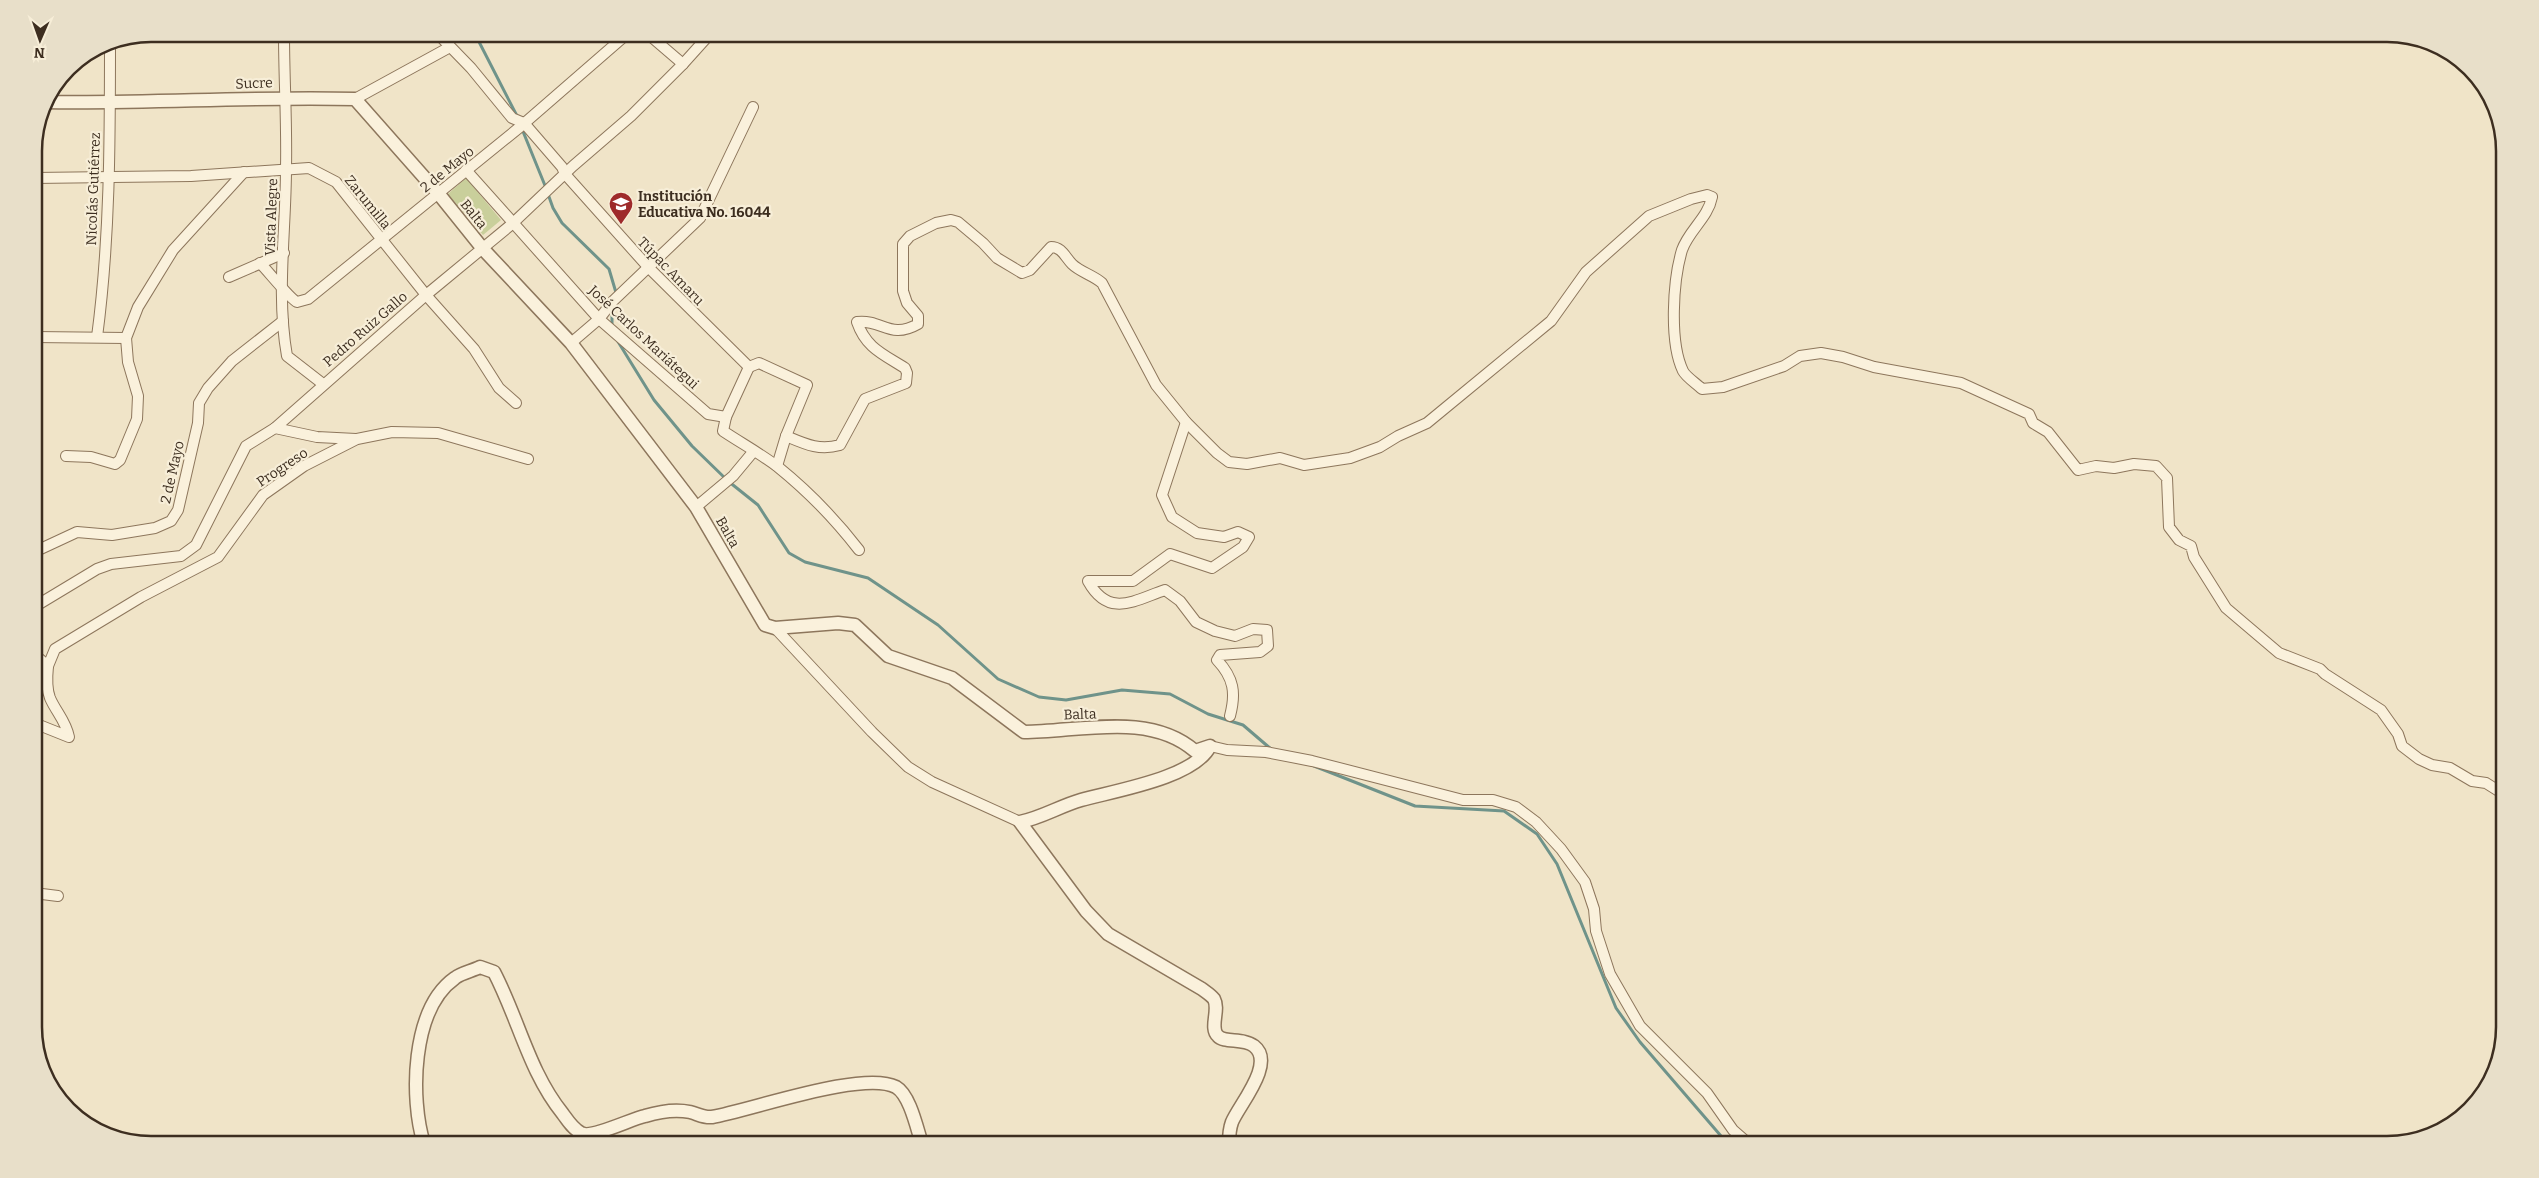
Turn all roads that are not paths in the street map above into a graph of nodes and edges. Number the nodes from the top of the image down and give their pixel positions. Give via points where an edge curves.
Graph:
1 (284, 43) edge
2 (446, 43) edge
3 (617, 43) edge
4 (658, 43) edge
5 (702, 43) edge
6 (450, 47) junction
7 (110, 51) edge
8 (683, 64) junction
9 (285, 97) junction
10 (355, 99) junction
11 (54, 102) edge
12 (110, 103) junction
13 (753, 106) dead end
14 (522, 122) junction
15 (286, 169) junction
16 (466, 170) junction
17 (244, 172) junction
18 (565, 174) junction
19 (109, 176) junction
20 (43, 178) edge
21 (438, 193) junction
22 (512, 224) junction
23 (380, 239) junction
24 (483, 249) junction
25 (284, 253) junction
26 (260, 263) junction
27 (649, 268) junction
28 (229, 277) dead end
29 (282, 284) junction
30 (426, 295) junction
31 (600, 319) junction
32 (283, 321) junction
33 (97, 336) junction
34 (43, 337) edge
35 (126, 338) junction
36 (571, 343) junction
37 (749, 367) junction
38 (323, 384) junction
39 (516, 403) dead end
40 (726, 417) junction
41 (1186, 422) junction
42 (275, 428) junction
43 (786, 436) junction
44 (357, 439) junction
45 (753, 452) junction
46 (66, 456) dead end
47 (528, 459) dead end
48 (777, 466) junction
49 (696, 507) junction
50 (43, 548) edge
51 (858, 550) dead end
52 (43, 602) edge
53 (775, 628) junction
54 (43, 662) edge
55 (48, 666) junction
56 (1230, 716) dead end
57 (43, 727) edge
58 (1210, 746) junction
59 (2496, 789) edge
60 (1020, 822) junction
61 (43, 894) edge
62 (58, 896) dead end
63 (421, 1136) edge
64 (919, 1136) edge
65 (1229, 1136) edge
66 (1740, 1136) edge

1 - 9 street, Vista Alegre
2 - 6 street, Túpac Amaru
3 - 14 street, 2 de Mayo
4 - 8 street
5 - 8 street, Pedro Ruiz Gallo
6 - 10 street
6 - 14 street, Túpac Amaru via 512,118
7 - 12 street, Nicolás Gutiérrez
8 - 18 street, Pedro Ruiz Gallo via 631,116
9 - 10 street, Sucre
9 - 12 street, Sucre
9 - 15 street, Vista Alegre
10 - 21 street, Balta
11 - 12 street, Sucre
12 - 19 street, Nicolás Gutiérrez
13 - 27 street via 700,218
14 - 16 street, 2 de Mayo
14 - 18 street, Túpac Amaru
15 - 17 street, Zarumilla
15 - 23 street, Zarumilla via 309,168 336,182
15 - 25 street, Vista Alegre via 282,229
16 - 21 street, 2 de Mayo
16 - 22 street, José Carlos Mariátegui
17 - 19 street, Zarumilla
17 - 35 street via 173,250 138,307
18 - 22 street, Pedro Ruiz Gallo
18 - 27 street, Túpac Amaru
19 - 20 street, Zarumilla
19 - 33 street, Nicolás Gutiérrez
21 - 23 street, 2 de Mayo
21 - 24 street, Balta
22 - 24 street, Pedro Ruiz Gallo
22 - 31 street, José Carlos Mariátegui
23 - 29 street, 2 de Mayo via 308,299 297,302 291,299
23 - 30 street, Zarumilla
24 - 30 street, Pedro Ruiz Gallo
24 - 36 street, Balta
25 - 26 street
25 - 29 street, Vista Alegre
26 - 28 street
26 - 29 street
27 - 31 street via 613,301
27 - 37 street, Túpac Amaru
29 - 32 street, Vista Alegre
30 - 38 street, Pedro Ruiz Gallo
30 - 39 street, Zarumilla via 474,349 499,388
31 - 36 street
31 - 40 street, José Carlos Mariátegui via 708,414
32 - 38 street, Vista Alegre via 287,356
32 - 50 street, 2 de Mayo via 232,361 199,403 198,423 178,510 170,521 155,528 112,535 77,532
33 - 34 street
33 - 35 street
35 - 46 street via 128,362 138,396 137,418 120,460 109,464 91,457
36 - 49 street, Balta
37 - 40 street
37 - 43 street via 760,362 807,385
38 - 42 street, Pedro Ruiz Gallo
40 - 45 street via 723,431
41 - 43 street via 1156,385 1102,283 1093,275 1072,264 1055,247 1047,250 1030,270 1022,273 997,258 963,225 951,220 936,223 910,236 903,244 903,291 907,303 918,316 918,324 896,331 885,330 868,321 856,322 868,343 905,368 906,382 865,399 840,444 811,447
41 - 56 street via 1162,495 1172,516 1197,533 1224,537 1238,532 1249,537 1243,547 1212,568 1170,554 1133,581 1088,581 1094,591 1114,604 1133,604 1165,590 1180,601 1196,622 1216,630 1235,636 1253,629 1267,630 1268,646 1260,652 1220,655 1218,660 1232,682 1234,700
41 - 59 street via 1229,462 1247,464 1280,458 1304,465 1350,458 1380,447 1427,423 1551,321 1586,272 1649,216 1677,203 1712,197 1705,216 1691,232 1682,250 1672,306 1683,372 1702,389 1723,387 1784,366 1800,356 1821,353 1961,383 1989,394 2029,414 2078,470 2134,464 2156,466 2167,478 2169,527 2179,540 2191,546 2194,557 2226,608 2279,653 2320,669 2375,706 2387,716 2402,746 2419,759 2450,768 2472,781 2486,783
42 - 44 street via 317,438
42 - 52 street, Pedro Ruiz Gallo via 246,446 196,545 181,556 111,564 97,569
43 - 48 street
44 - 47 street, Progreso via 392,432 438,433
44 - 55 street, Progreso via 304,466 263,495 218,557 141,596 55,650
45 - 48 street
45 - 49 street via 733,476
48 - 51 street via 836,520
49 - 53 street, Balta via 765,625
53 - 58 street, Balta via 838,623 855,625 888,656 952,678 1024,732 1074,728 1157,731 1174,736 1195,751
53 - 60 street via 908,767 932,782
54 - 55 street
55 - 57 street via 50,698 66,724 69,737
58 - 60 street via 1196,762 1153,782 1080,800
58 - 66 street via 1266,752 1463,800 1493,800 1516,807 1536,822 1561,849 1585,882 1610,974 1640,1026 1707,1093
60 - 65 street via 1086,911 1108,934 1214,999 1217,1036 1246,1041 1256,1047 1260,1067 1255,1084 1233,1120
61 - 62 street
63 - 64 street via 418,1125 416,1057 424,1023 439,996 455,978 480,967 494,972 534,1070 550,1099 582,1134 595,1135 625,1121 651,1114 680,1111 711,1117 870,1081 897,1088 905,1095

